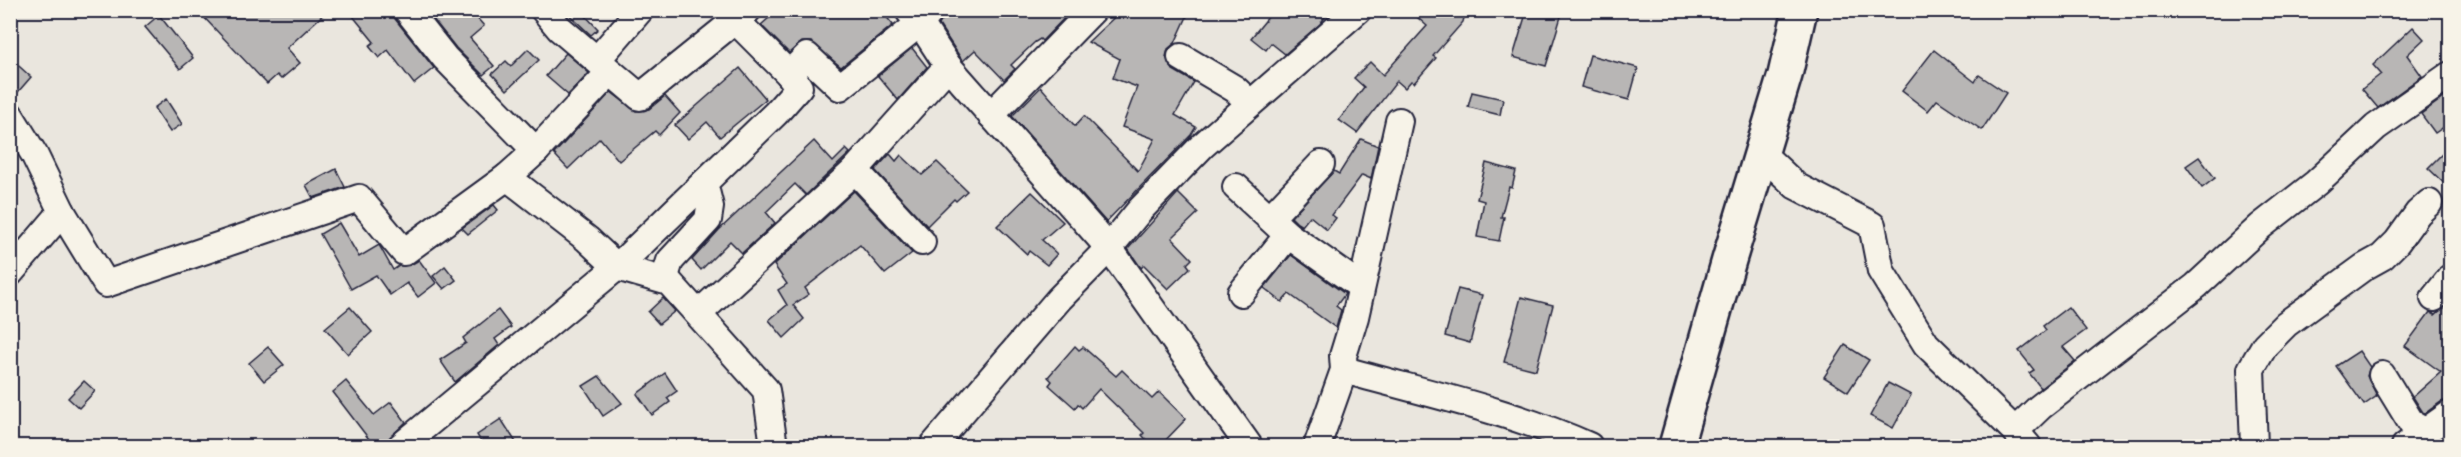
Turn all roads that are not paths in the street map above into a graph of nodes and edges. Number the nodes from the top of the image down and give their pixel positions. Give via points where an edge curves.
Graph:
1 (407, 10) edge
2 (544, 10) edge
3 (640, 10) edge
4 (1093, 10) edge
5 (1358, 10) edge
6 (1800, 10) edge
7 (742, 15) edge
8 (921, 15) edge
9 (1181, 57) dead end
10 (603, 66) junction
11 (948, 66) junction
12 (789, 74) junction
13 (2451, 75) edge
14 (1250, 103) junction
15 (10, 115) edge
16 (991, 115) junction
17 (1399, 121) dead end
18 (536, 151) junction
19 (1761, 153) junction
20 (1321, 164) dead end
21 (855, 170) junction
22 (507, 177) junction
23 (704, 183) junction
24 (1236, 187) dead end
25 (2429, 203) dead end
26 (62, 212) junction
27 (1269, 218) junction
28 (1288, 235) junction
29 (922, 242) dead end
30 (1109, 248) junction
31 (617, 267) junction
32 (10, 273) edge
33 (2451, 278) edge
34 (664, 280) junction
35 (1360, 286) junction
36 (1242, 292) dead end
37 (2434, 298) dead end
38 (698, 314) junction
39 (1344, 370) junction
40 (2382, 375) dead end
41 (2451, 414) edge
42 (2022, 439) edge
43 (2415, 441) edge
44 (413, 443) edge
45 (774, 447) edge
46 (933, 447) edge
47 (1248, 447) edge
48 (1317, 447) edge
49 (1589, 447) edge
50 (1676, 447) edge
51 (2254, 447) edge

1 - 18 street via 444,58
2 - 10 street
3 - 10 street
4 - 16 street
5 - 14 street
6 - 19 highway
7 - 10 street via 640,97
7 - 12 street
8 - 11 street
8 - 12 street via 840,87 807,56
9 - 14 street via 1235,89
10 - 18 street
11 - 16 street
11 - 21 street
12 - 23 street via 799,87
13 - 42 street via 2376,127 2196,285 2040,407
14 - 30 street via 1202,146
15 - 26 street
16 - 30 street
17 - 35 street
18 - 22 street
19 - 42 street via 1796,186 1872,225 1881,271 1926,344
19 - 50 highway
20 - 27 street
21 - 29 street
21 - 38 street
22 - 26 street via 404,252 359,198 106,284
22 - 31 street
23 - 31 street
23 - 34 street via 710,207 708,220 670,261
24 - 27 street
25 - 51 street via 2382,257 2286,324 2265,345 2251,369
26 - 32 street
27 - 28 street
28 - 35 street
28 - 36 street
30 - 46 street via 1059,299
30 - 47 street
31 - 34 street
31 - 44 street
33 - 37 street
34 - 38 street
35 - 39 street via 1343,356
38 - 45 street via 766,390
39 - 48 street
39 - 49 street via 1556,431
40 - 43 street via 2412,424 2421,429
41 - 43 street

